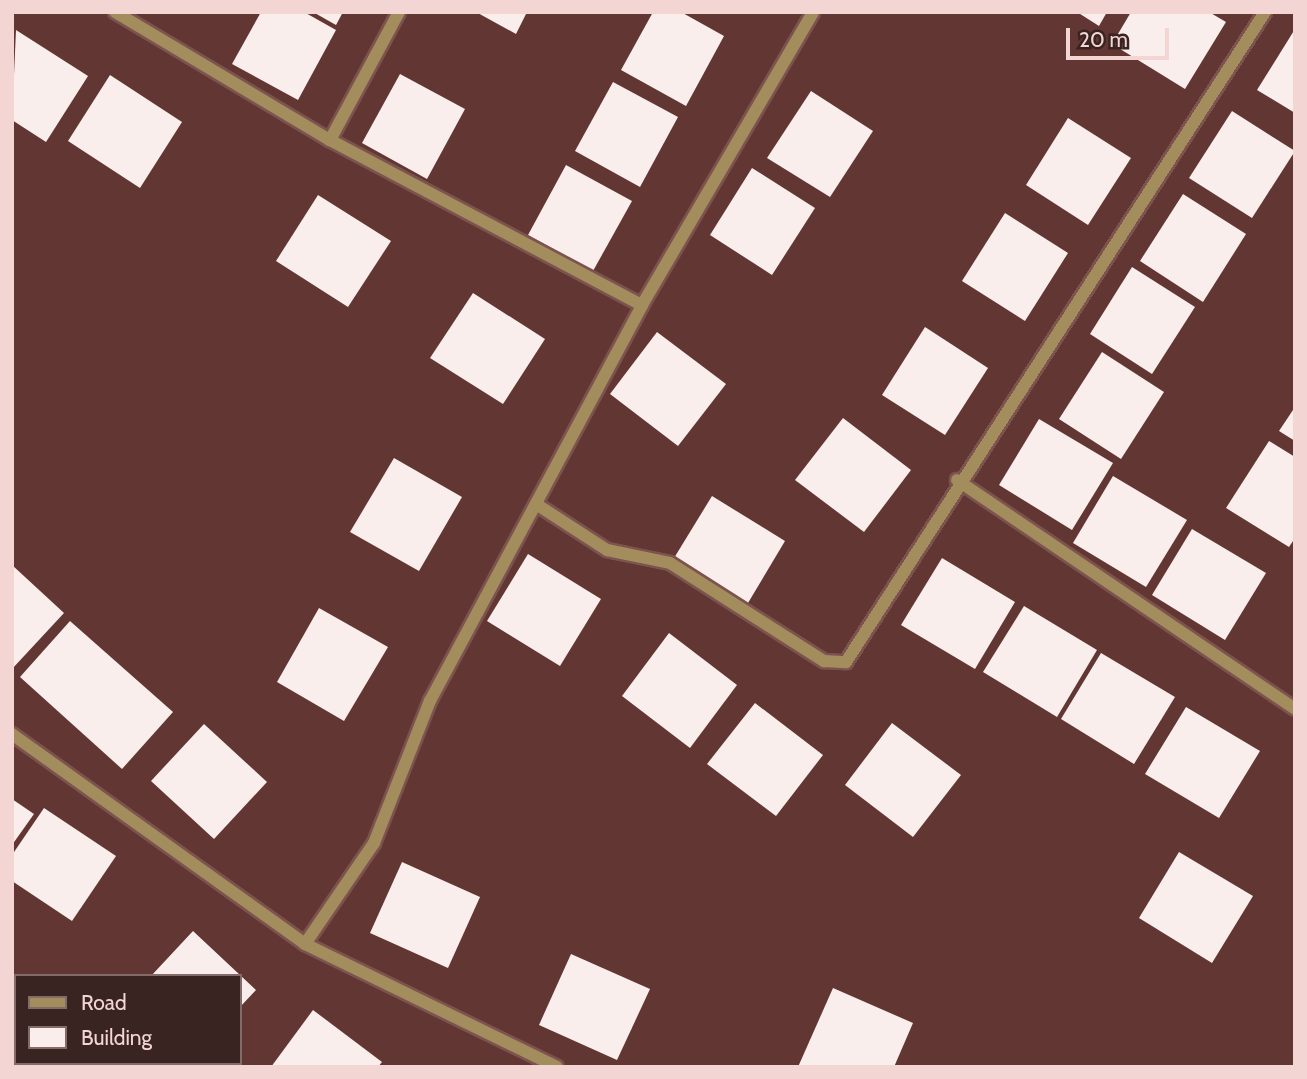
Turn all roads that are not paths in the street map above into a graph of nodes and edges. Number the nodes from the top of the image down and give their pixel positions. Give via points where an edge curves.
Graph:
1 (115, 12) edge
2 (398, 12) edge
3 (813, 12) edge
4 (1265, 12) edge
5 (330, 140) junction
6 (642, 305) junction
7 (957, 480) junction
8 (536, 504) junction
9 (1295, 709) edge
10 (12, 734) edge
11 (305, 944) junction
12 (557, 1067) edge

1 - 5 street
2 - 5 street
3 - 6 street
4 - 7 street
5 - 6 street
6 - 8 street
7 - 8 street via 846,662 824,661 670,563 607,550
7 - 9 street
8 - 11 street via 430,701 374,843
10 - 11 street
11 - 12 street

